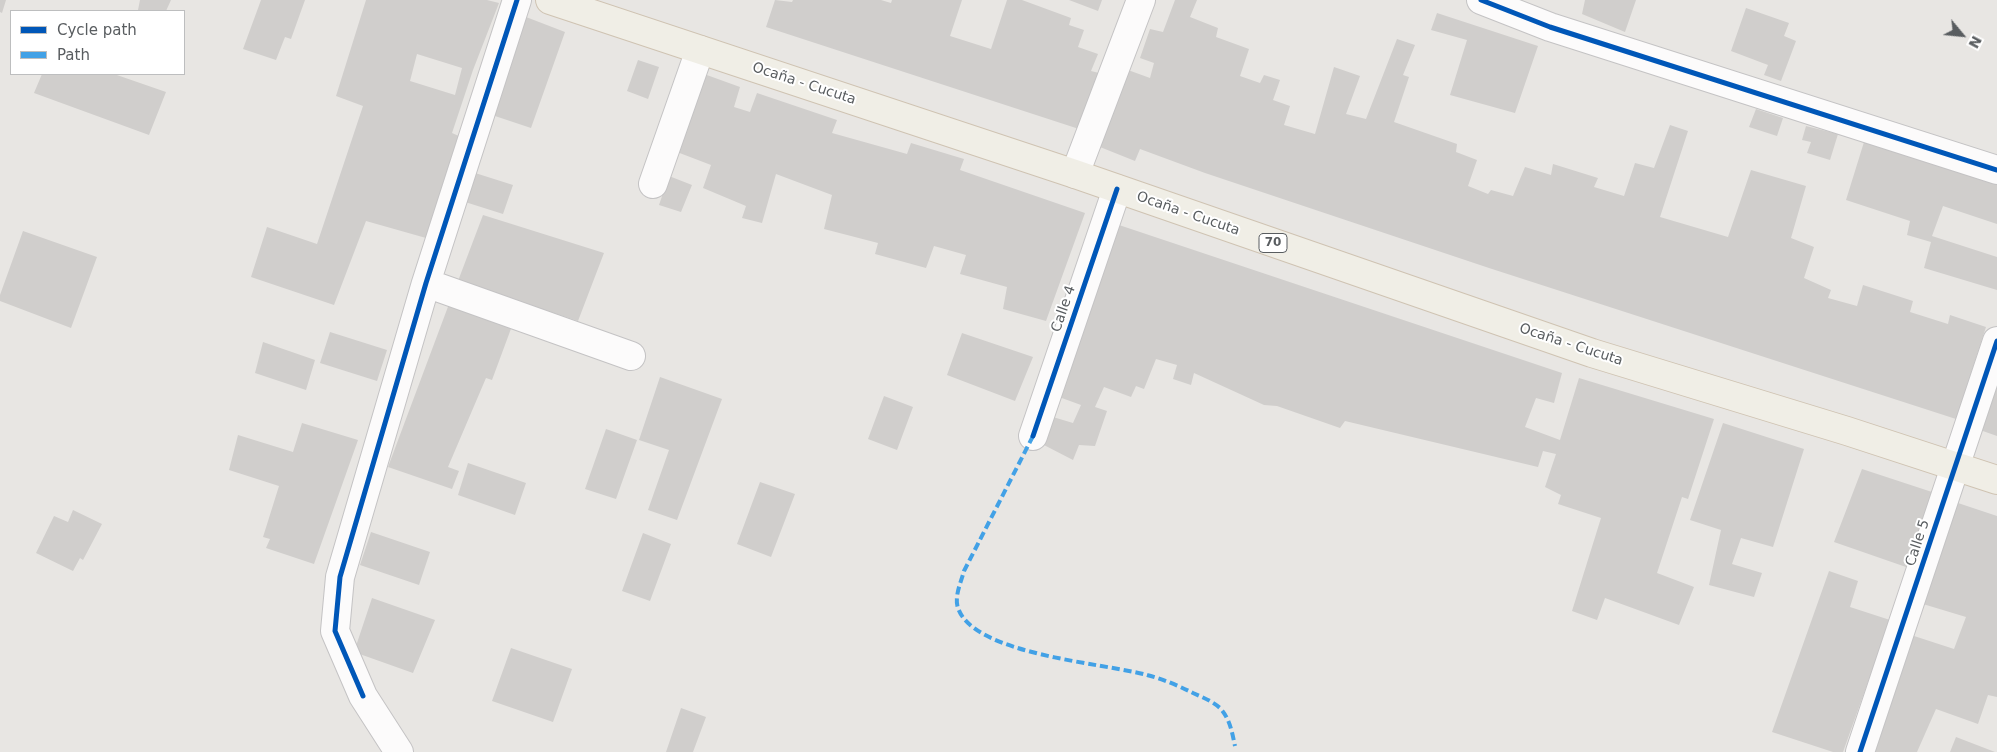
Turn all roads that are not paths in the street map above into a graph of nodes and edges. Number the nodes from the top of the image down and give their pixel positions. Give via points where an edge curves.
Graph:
1 (517, 0) edge
2 (550, 0) edge
3 (1141, 0) edge
4 (1481, 0) edge
5 (700, 50) junction
6 (1997, 170) edge
7 (1075, 174) junction
8 (652, 184) dead end
9 (1117, 189) junction
10 (426, 283) junction
11 (1997, 341) edge
12 (631, 356) dead end
13 (1033, 436) dead end
14 (1955, 468) junction
15 (1997, 480) edge
16 (399, 752) edge
17 (1860, 752) edge

1 - 10 street
2 - 5 main road, Ocaña - Cucuta / 70
3 - 7 street
4 - 6 street via 1550,27
5 - 7 main road, Ocaña - Cucuta / 70
5 - 8 street
7 - 9 main road, Ocaña - Cucuta / 70
9 - 13 street, Calle 4
9 - 14 main road, Ocaña - Cucuta / 70 via 1592,353 1838,428
10 - 12 street
10 - 16 street via 340,577 335,631 363,696
11 - 14 street, Calle 5
14 - 15 main road, Ocaña - Cucuta / 70
14 - 17 street, Calle 5

